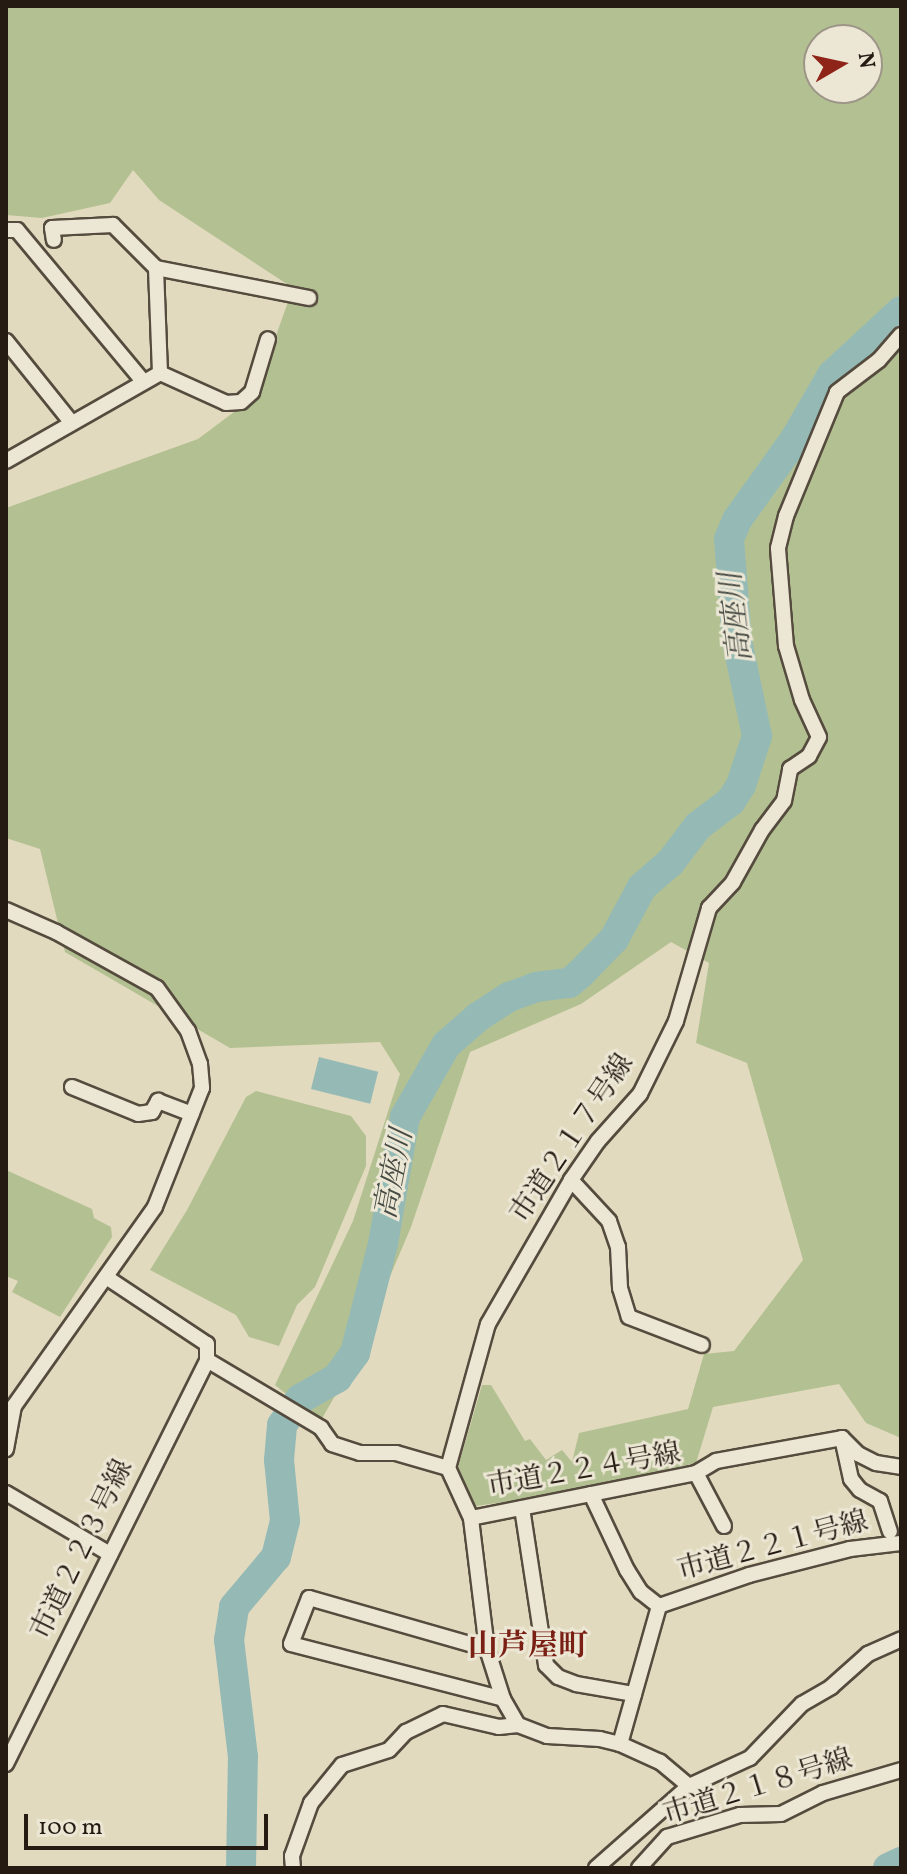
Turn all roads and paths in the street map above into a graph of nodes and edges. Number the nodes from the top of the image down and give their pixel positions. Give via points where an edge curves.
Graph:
1 (11, 230) edge
2 (54, 240) dead end
3 (156, 268) junction
4 (309, 298) dead end
5 (901, 335) edge
6 (268, 339) dead end
7 (6, 341) edge
8 (160, 373) junction
9 (143, 381) junction
10 (72, 423) junction
11 (6, 461) edge
12 (6, 910) edge
13 (72, 1087) dead end
14 (192, 1114) junction
15 (571, 1180) junction
16 (106, 1277) junction
17 (702, 1345) dead end
18 (207, 1360) junction
19 (846, 1437) junction
20 (6, 1449) edge
21 (901, 1467) edge
22 (448, 1468) junction
23 (696, 1473) junction
24 (6, 1493) edge
25 (591, 1494) junction
26 (522, 1508) junction
27 (471, 1518) junction
28 (724, 1526) dead end
29 (890, 1531) dead end
30 (901, 1543) edge
31 (110, 1554) junction
32 (659, 1606) junction
33 (901, 1639) edge
34 (487, 1649) junction
35 (634, 1694) junction
36 (503, 1699) junction
37 (518, 1725) junction
38 (620, 1744) junction
39 (6, 1764) edge
40 (901, 1770) edge
41 (689, 1786) junction
42 (293, 1868) edge
43 (596, 1868) edge
44 (639, 1868) edge

1 - 9 street
2 - 3 street via 52,228 113,225
3 - 4 street
3 - 8 street
5 - 15 street, 市道２１７号線 via 879,360 837,392 778,548 786,646 819,737 809,756 790,769 784,801 733,882 709,908 676,1021 640,1094
6 - 8 street via 252,392 241,402 226,403
7 - 10 street
8 - 9 street
9 - 10 street
10 - 11 street
12 - 14 street via 157,988 188,1031 200,1064 202,1088
13 - 14 street via 138,1114 152,1112 158,1101
14 - 16 street via 155,1207
15 - 17 street via 609,1221 629,1317
15 - 22 street, 市道２１７号線 via 488,1324
16 - 18 street via 207,1344
16 - 20 street via 14,1406
18 - 22 street via 321,1428 332,1444 360,1453 396,1453
18 - 31 street, 市道２２３号線
19 - 21 street via 858,1454
19 - 23 street via 716,1461
19 - 29 street via 851,1479 880,1501
22 - 27 street
23 - 25 street, 市道２２４号線
23 - 28 street, 市道２２４号線
24 - 31 street
25 - 26 street, 市道２２４号線
25 - 32 street via 627,1570 641,1592
26 - 27 street, 市道２２４号線
26 - 35 street via 546,1665 576,1684
27 - 34 street
30 - 32 street, 市道２２１号線 via 850,1549 749,1575
31 - 39 street, 市道２２３号線
32 - 35 street, 市道２２１号線
33 - 41 street via 868,1654 802,1704 750,1758
34 - 36 street
34 - 36 street via 309,1598 291,1644
35 - 38 street, 市道２２１号線
36 - 37 street
37 - 38 street via 547,1736
37 - 42 street via 499,1727 443,1714 406,1732 389,1750 342,1765 311,1803 292,1856
38 - 41 street via 660,1762
40 - 44 street, 市道２１８号線 via 823,1793 781,1814 740,1815 667,1837
41 - 43 street

